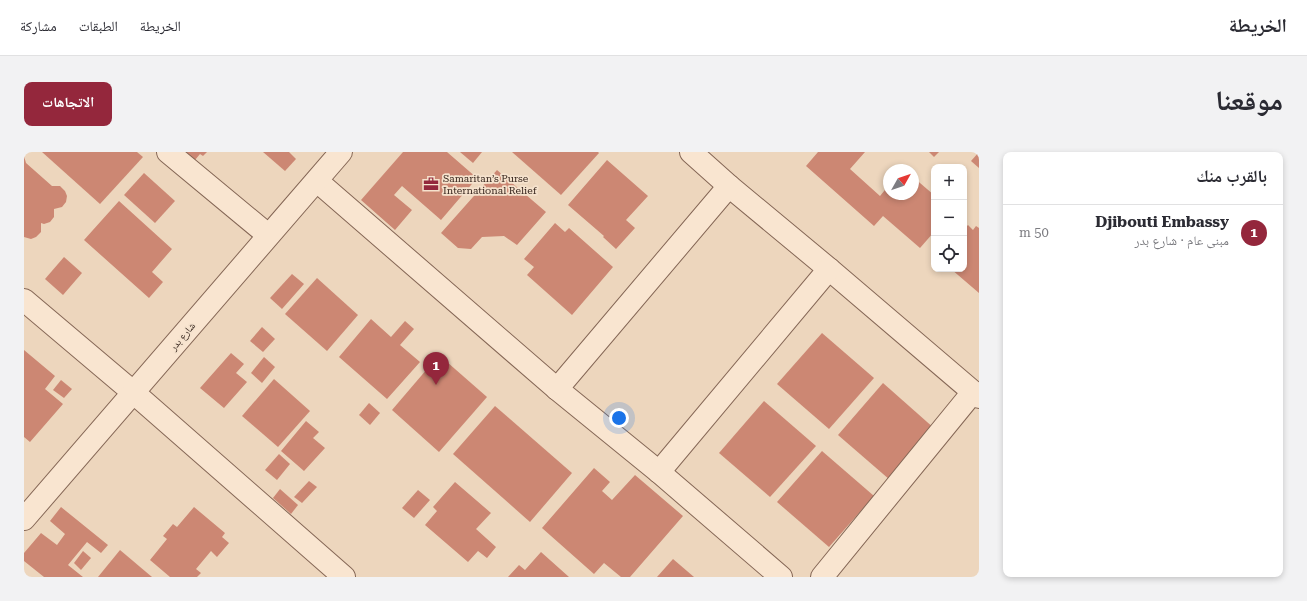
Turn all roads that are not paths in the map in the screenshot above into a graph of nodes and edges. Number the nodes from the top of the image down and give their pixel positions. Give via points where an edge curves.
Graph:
1 (168, 152) edge
2 (341, 152) edge
3 (691, 152) edge
4 (317, 181) junction
5 (729, 186) junction
6 (268, 235) junction
7 (829, 269) junction
8 (24, 300) edge
9 (557, 389) junction
10 (134, 393) junction
11 (976, 394) edge
12 (659, 472) junction
13 (24, 519) edge
14 (344, 577) edge
15 (781, 577) edge
16 (822, 577) edge

1 - 6 street
2 - 4 street, شارع بدر
3 - 5 street
4 - 6 street, شارع بدر
4 - 9 street
5 - 7 street
5 - 9 street
6 - 10 street, شارع بدر
7 - 11 street
7 - 12 street
8 - 10 street
9 - 12 street
10 - 13 street, شارع بدر
10 - 14 street
11 - 16 street
12 - 15 street

